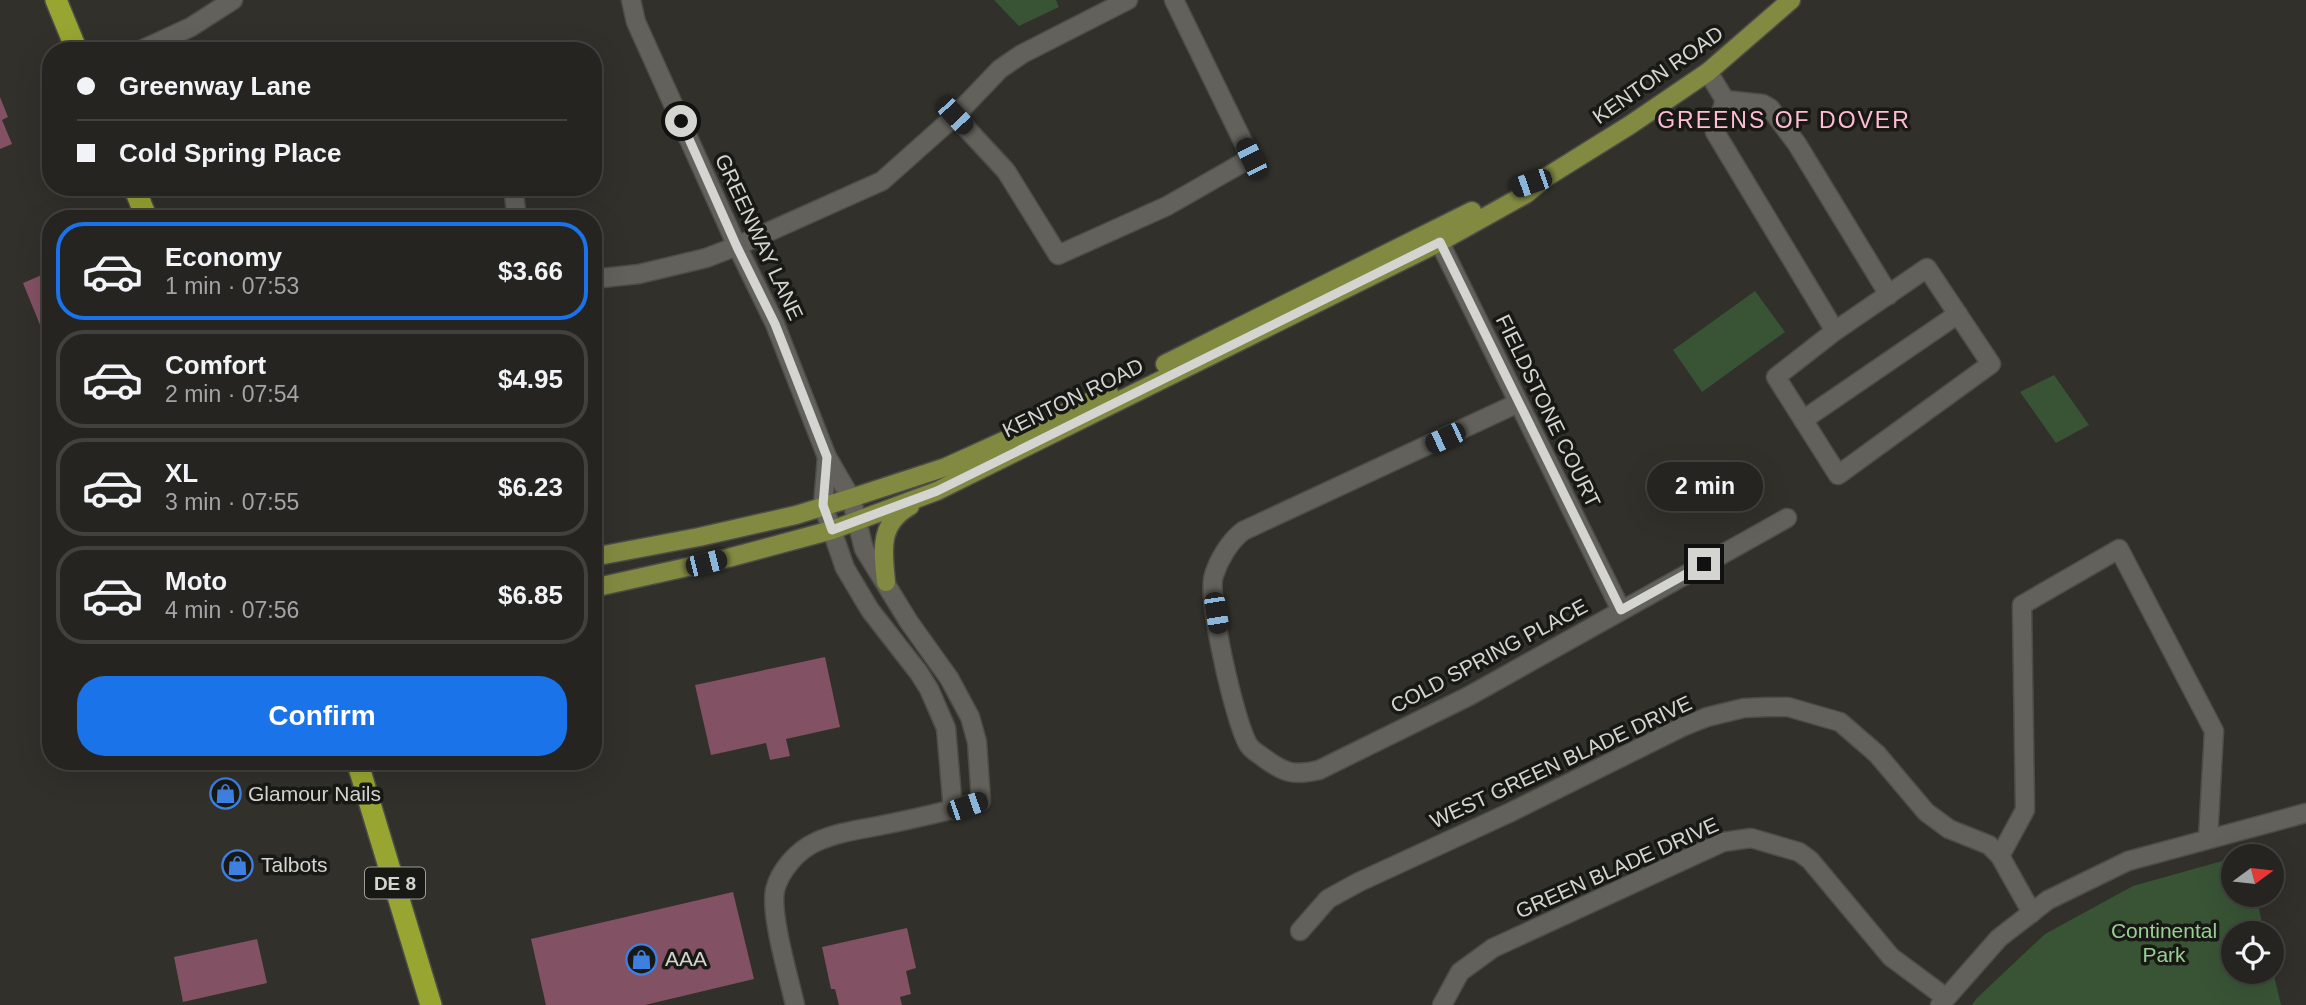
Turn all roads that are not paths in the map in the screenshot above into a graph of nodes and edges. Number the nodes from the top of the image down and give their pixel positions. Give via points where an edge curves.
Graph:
1 (56, 0) edge
2 (233, 0) edge
3 (631, 0) edge
4 (1128, 0) edge
5 (1174, 0) edge
6 (1791, 0) edge
7 (74, 42) edge
8 (158, 42) edge
9 (1707, 72) junction
10 (1726, 100) junction
11 (955, 116) junction
12 (1437, 236) junction
13 (737, 247) junction
14 (602, 278) edge
15 (1889, 295) junction
16 (1958, 314) junction
17 (1835, 331) junction
18 (1518, 403) junction
19 (1803, 420) junction
20 (827, 457) junction
21 (937, 491) junction
22 (850, 498) junction
23 (823, 505) junction
24 (1787, 517) dead end
25 (856, 522) junction
26 (832, 530) junction
27 (602, 555) edge
28 (886, 582) junction
29 (602, 587) edge
30 (1621, 610) junction
31 (361, 770) edge
32 (953, 810) junction
33 (2306, 813) edge
34 (2208, 839) junction
35 (2000, 856) junction
36 (2032, 913) junction
37 (1300, 931) dead end
38 (1942, 1001) edge
39 (431, 1005) edge
40 (795, 1005) edge
41 (1442, 1005) edge

1 - 7 highway
2 - 8 street
3 - 13 street, GREENWAY LANE via 636,22
4 - 11 street via 1000,69
5 - 11 street via 1251,158 1167,206 1058,255 1006,171
6 - 9 main road, KENTON ROAD
9 - 10 street
9 - 12 main road, KENTON ROAD via 1545,178 1517,188
10 - 15 street via 1770,108
10 - 17 street via 1715,132
11 - 13 street via 883,181
12 - 18 street, FIELDSTONE COURT
12 - 21 main road, KENTON ROAD
12 - 22 main road, KENTON ROAD via 946,467
13 - 14 street via 639,274
13 - 20 street, GREENWAY LANE via 775,324
15 - 16 street via 1927,268
15 - 17 street
16 - 19 street
16 - 19 street via 1991,364 1838,475
17 - 19 street via 1776,377
18 - 30 street, FIELDSTONE COURT
18 - 30 street, COLD SPRING PLACE via 1233,539 1213,576 1212,592 1226,676 1248,746 1279,770 1300,775 1318,770 1469,696
20 - 22 street, GREENWAY LANE
20 - 23 street, GREENWAY LANE
21 - 25 main road, KENTON ROAD
21 - 28 main road via 900,511 887,529 883,550
22 - 23 main road, KENTON ROAD
22 - 25 street, GREENWAY LANE
23 - 26 street
23 - 27 main road, KENTON ROAD via 796,515
24 - 30 street, COLD SPRING PLACE
25 - 26 main road, KENTON ROAD
25 - 28 street, GREENWAY LANE via 864,549
26 - 29 main road, KENTON ROAD
26 - 32 street via 845,568 870,610 919,673 946,728
28 - 32 street, GREENWAY LANE via 970,717 977,742 981,801
31 - 39 highway, DE 8
32 - 40 street via 832,835 799,853 784,871 775,890 775,913
33 - 34 street
34 - 35 street via 2214,731 2119,549 2022,605 2025,810
34 - 36 street via 2128,861 2048,900
35 - 36 street, WEST GREEN BLADE DRIVE
35 - 37 street, WEST GREEN BLADE DRIVE via 1989,845 1949,829 1926,812 1877,754 1840,722 1788,707 1744,708 1682,727 1359,882 1328,899
36 - 38 street via 1999,938
38 - 41 street, GREEN BLADE DRIVE via 1891,957 1810,860 1799,852 1751,838 1723,842 1493,948 1460,972

